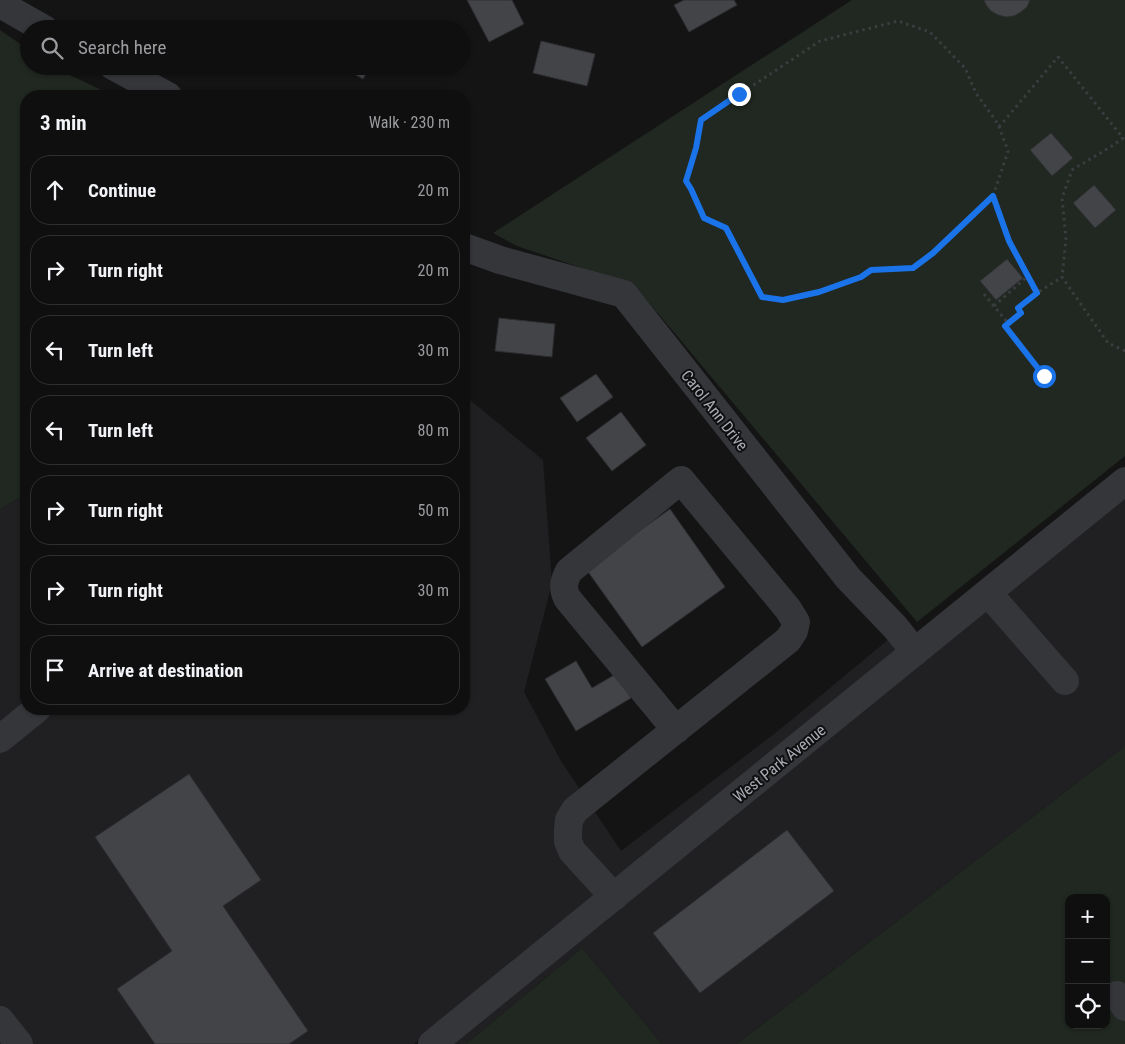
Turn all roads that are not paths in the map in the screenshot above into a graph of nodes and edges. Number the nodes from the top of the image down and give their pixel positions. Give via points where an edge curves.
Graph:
1 (0, 4) edge
2 (28, 20) edge
3 (130, 75) edge
4 (157, 90) edge
5 (470, 249) edge
6 (1125, 480) edge
7 (988, 593) junction
8 (915, 652) junction
9 (1064, 682) dead end
10 (29, 715) edge
11 (676, 730) junction
12 (0, 739) edge
13 (614, 897) junction
14 (0, 1020) edge
15 (19, 1044) edge
16 (432, 1044) edge

1 - 2 street
3 - 4 street
5 - 8 street, Carol Ann Drive via 624,294 848,578
6 - 7 street, West Park Avenue
7 - 8 street, West Park Avenue
7 - 9 street
8 - 13 street, West Park Avenue
10 - 12 street
11 - 11 street via 788,640 796,622 681,480 569,571 564,591
11 - 13 street via 575,810 569,820 568,841 572,851
13 - 16 street, West Park Avenue
14 - 15 street

